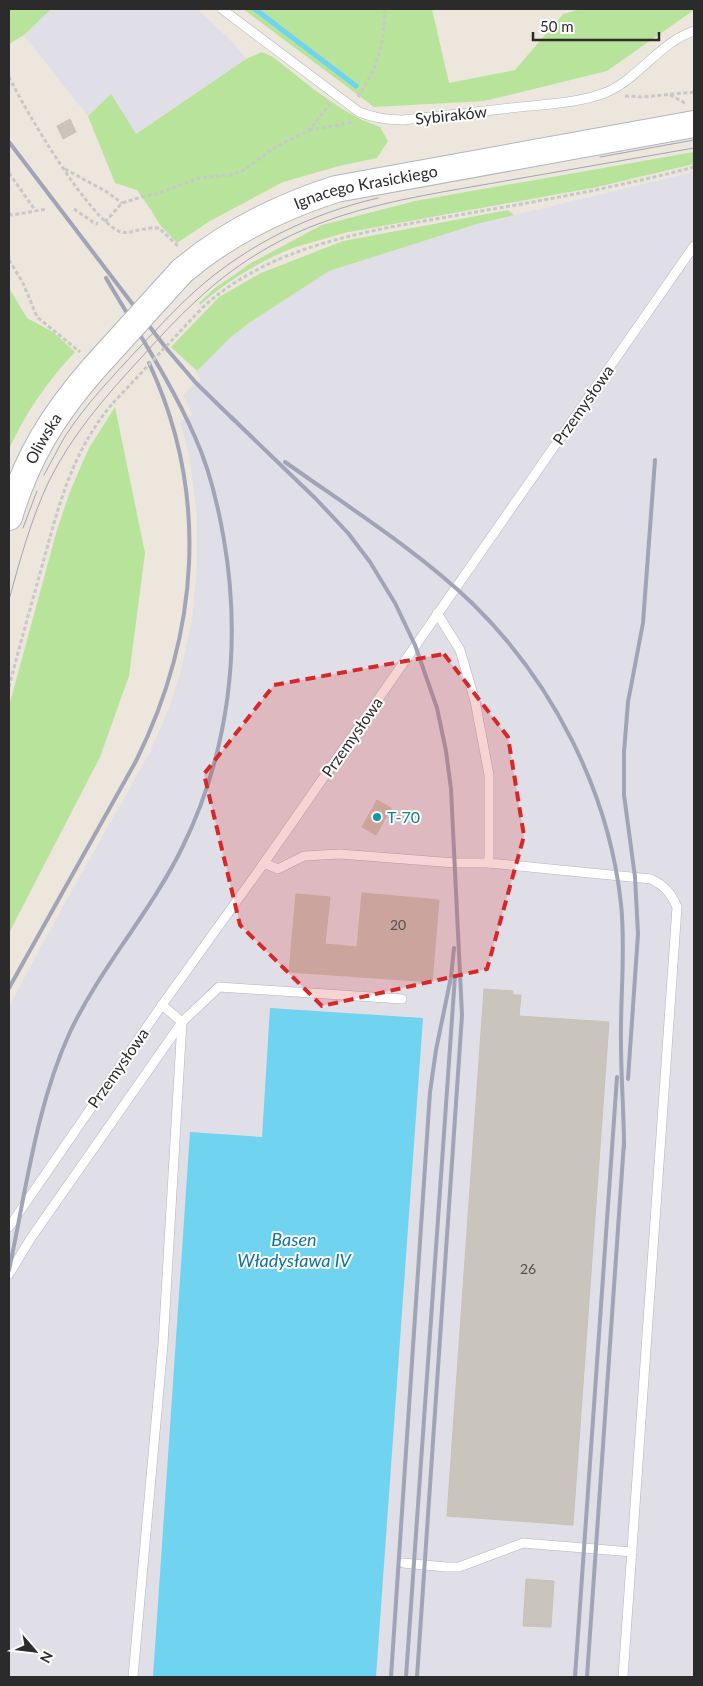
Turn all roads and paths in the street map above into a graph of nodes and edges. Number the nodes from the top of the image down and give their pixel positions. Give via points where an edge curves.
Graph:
1 (222, 9) edge
2 (385, 9) edge
3 (694, 31) edge
4 (9, 77) edge
5 (607, 91) junction
6 (694, 92) edge
7 (334, 94) junction
8 (670, 95) junction
9 (351, 107) junction
10 (692, 115) edge
11 (372, 118) junction
12 (309, 130) junction
13 (63, 167) junction
14 (694, 167) edge
15 (9, 173) edge
16 (122, 203) junction
17 (47, 209) dead end
18 (74, 209) dead end
19 (35, 210) junction
20 (9, 214) edge
21 (105, 222) junction
22 (98, 224) dead end
23 (176, 244) dead end
24 (694, 246) edge
25 (9, 260) edge
26 (86, 359) junction
27 (9, 517) edge
28 (437, 613) junction
29 (9, 688) edge
30 (264, 863) junction
31 (489, 863) junction
32 (402, 999) dead end
33 (162, 1005) junction
34 (182, 1022) junction
35 (9, 1227) edge
36 (9, 1274) edge
37 (632, 1552) junction
38 (404, 1563) dead end
39 (133, 1677) edge
40 (623, 1677) edge

1 - 7 lane, Sybiraków
2 - 9 path via 384,35 376,65
3 - 5 lane, Sybiraków via 670,44
4 - 13 path
5 - 8 path via 624,96
5 - 11 lane, Sybiraków via 552,104 403,120
6 - 8 path
7 - 9 lane, Sybiraków
7 - 12 path via 330,106
8 - 10 path
9 - 11 lane, Sybiraków
10 - 26 street, Ignacego Krasickiego, bridge via 336,189 305,199 216,245 182,271
11 - 12 path
12 - 16 path via 274,148 244,170 199,178
13 - 16 path
13 - 21 path
14 - 29 path, bridge via 598,190 344,237 292,254 221,291 113,403 85,442 63,494
15 - 19 path
16 - 21 path
17 - 19 path
18 - 22 path
19 - 20 path
21 - 23 path via 121,232 159,228
24 - 28 lane, Przemysłowa
25 - 26 path via 37,317
26 - 27 street, Oliwska via 24,472
28 - 30 lane, Przemysłowa
28 - 31 lane via 460,650 475,701 489,775
30 - 31 lane via 278,869 304,856 340,854
30 - 33 lane, Przemysłowa
31 - 37 lane via 651,879 672,894 677,907
32 - 34 lane via 219,987
33 - 34 lane
33 - 35 lane, Przemysłowa
34 - 36 lane
34 - 39 lane via 163,1344
37 - 38 lane via 523,1543 459,1567
37 - 40 lane

